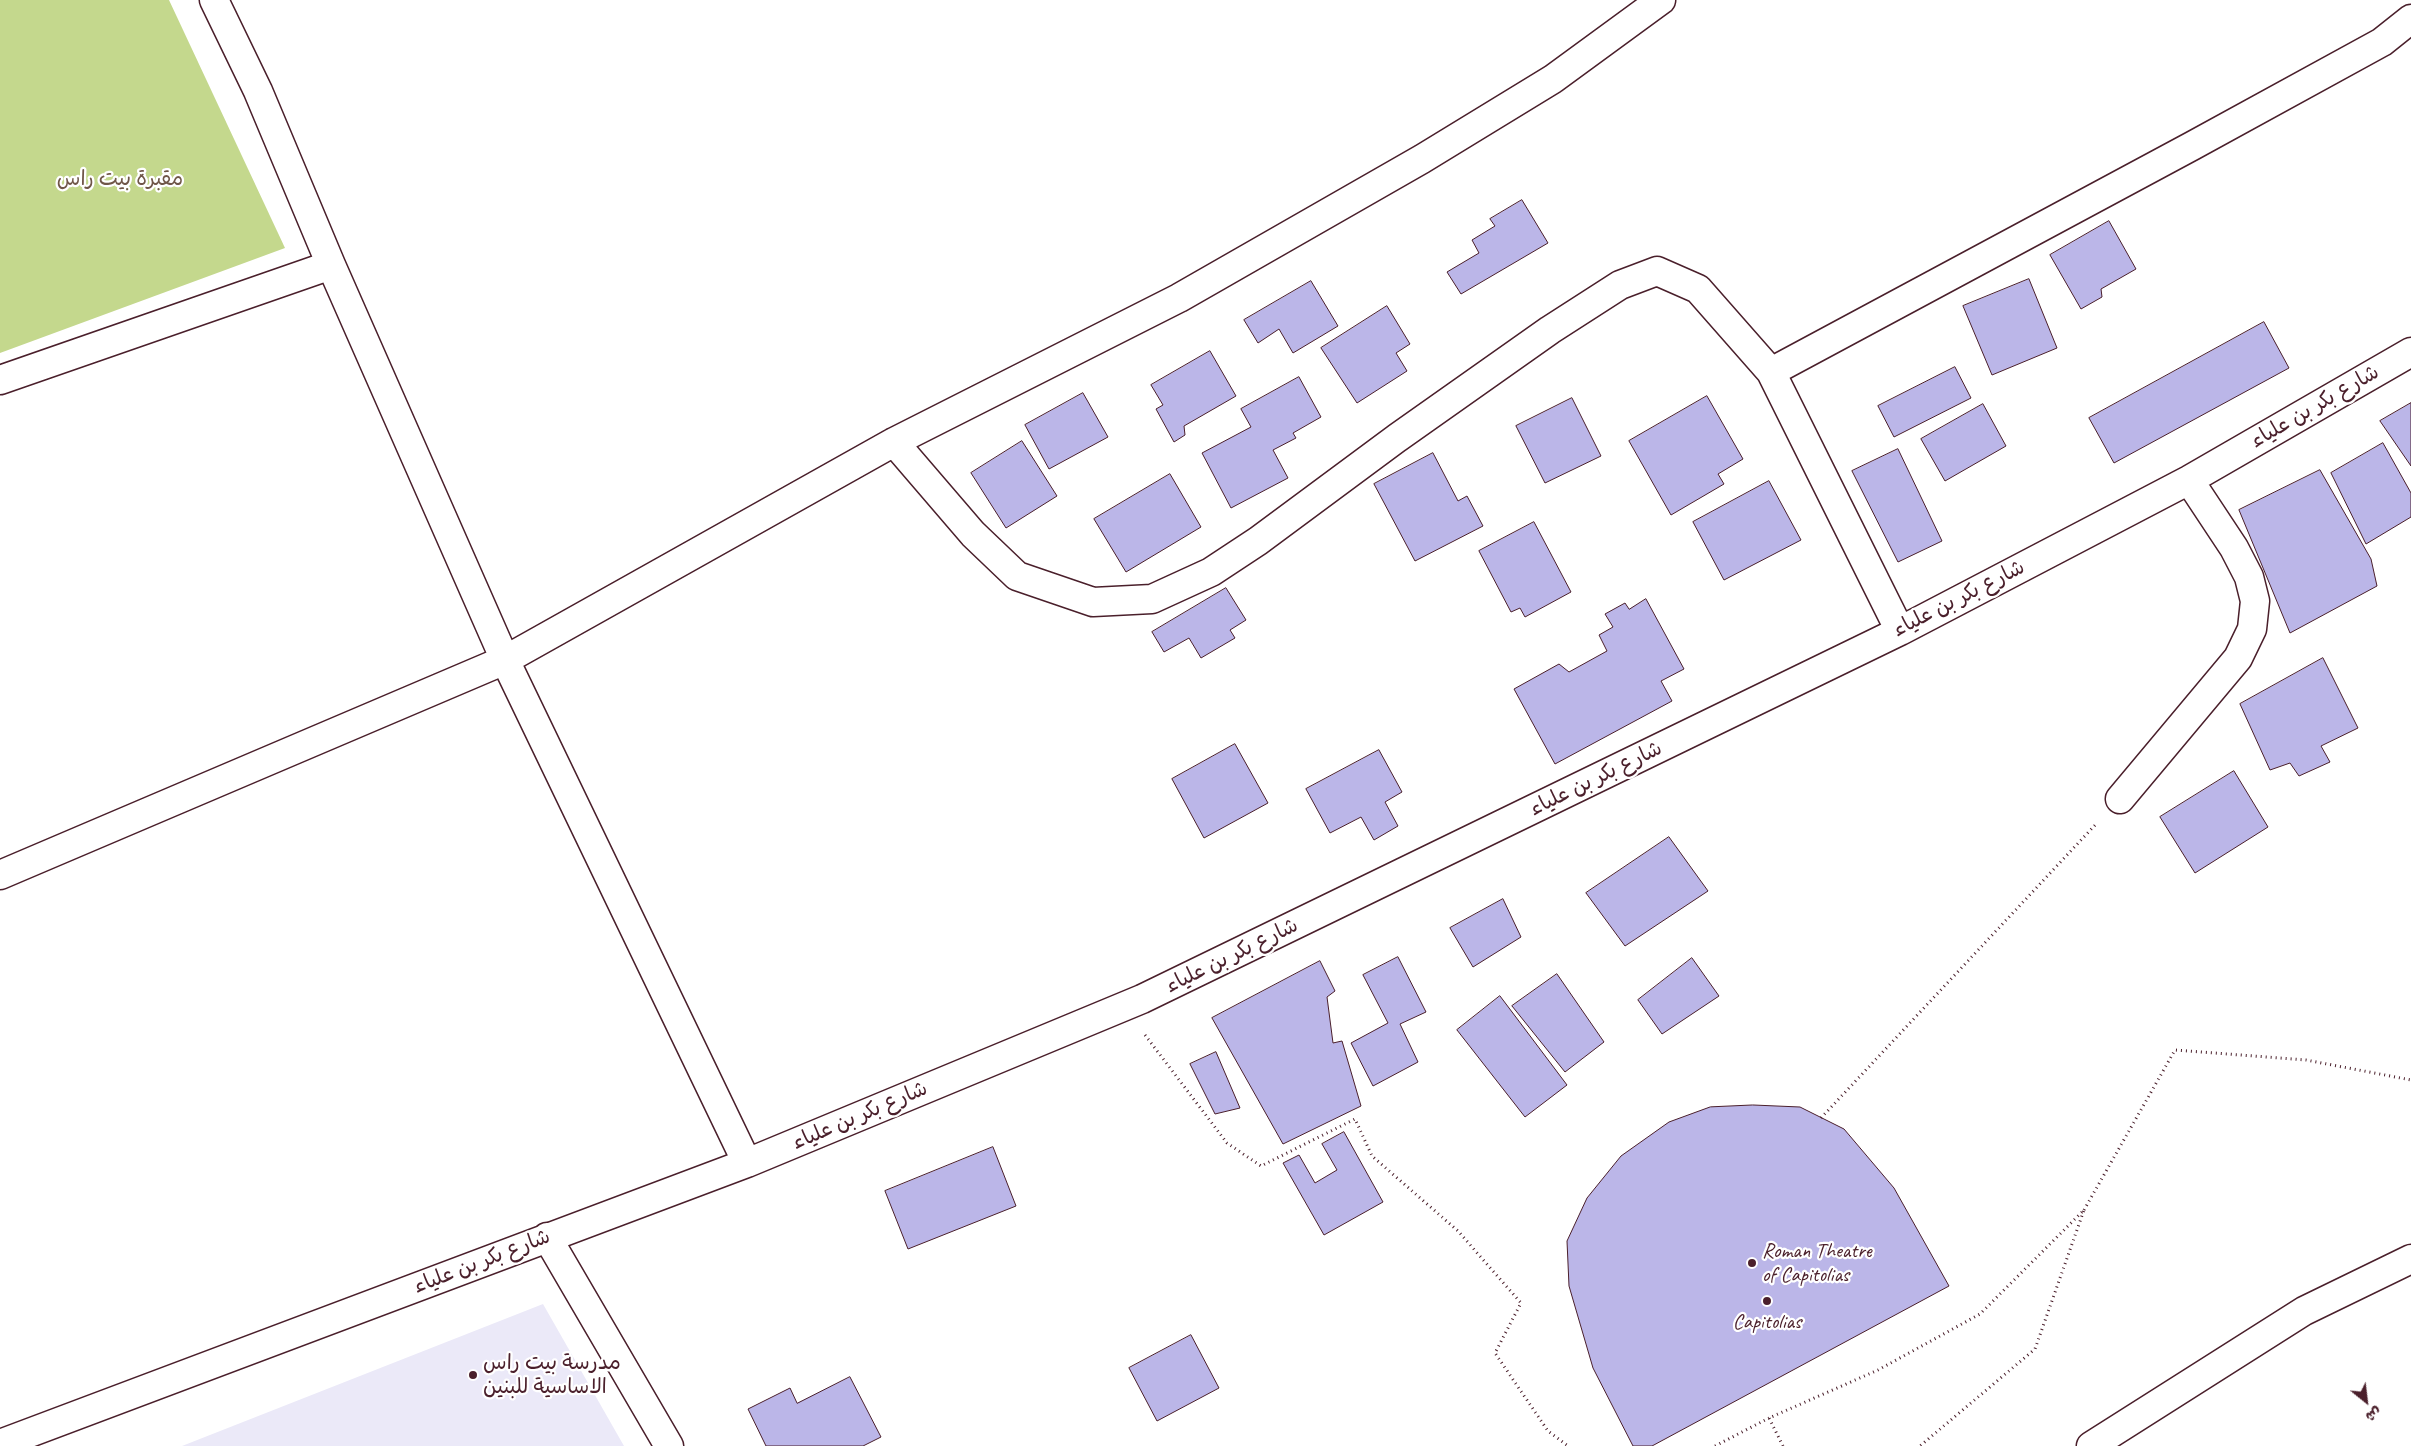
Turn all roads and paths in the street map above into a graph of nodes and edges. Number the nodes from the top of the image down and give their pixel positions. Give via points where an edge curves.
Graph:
1 (214, 0) edge
2 (1661, 0) edge
3 (2411, 19) edge
4 (331, 266) junction
5 (2411, 352) edge
6 (1771, 372) junction
7 (0, 380) edge
8 (894, 442) junction
9 (2189, 480) junction
10 (1900, 630) junction
11 (505, 660) junction
12 (2120, 799) joint
13 (0, 875) edge
14 (1123, 1006) junction
15 (2411, 1080) edge
16 (1821, 1118) dead end
17 (746, 1163) junction
18 (2084, 1210) junction
19 (548, 1237) junction
20 (2411, 1259) edge
21 (1769, 1418) junction
22 (43, 1437) edge
23 (0, 1444) edge
24 (669, 1446) edge
25 (1568, 1446) edge
26 (1715, 1446) edge
27 (1783, 1446) edge
28 (1920, 1446) edge
29 (2091, 1446) edge

1 - 4 street via 258,90
2 - 8 street via 1553,79 1422,159 1179,298
3 - 6 street via 2382,42
4 - 7 street
4 - 11 street
5 - 9 street, شارع بكر بن علياء
6 - 8 street via 1698,289 1657,271 1620,284 1397,438 1258,541 1211,572 1152,599 1093,602 1017,576 973,534
6 - 10 street
8 - 11 street
9 - 10 street, شارع بكر بن علياء
9 - 12 street via 2249,577 2255,601 2252,629 2238,658
10 - 14 street, شارع بكر بن علياء
11 - 13 street
11 - 17 street
12 - 16 path
14 - 17 street, شارع بكر بن علياء
14 - 25 path via 1227,1143 1261,1166 1355,1119 1372,1156 1458,1231 1521,1303 1495,1353 1548,1430
15 - 18 path via 2306,1060 2175,1050
17 - 19 street, شارع بكر بن علياء
18 - 21 path via 1980,1314 1878,1370
18 - 28 path via 2035,1349
19 - 22 street, شارع بكر بن علياء
19 - 24 street
20 - 29 street via 2304,1310
21 - 26 path
21 - 27 path
22 - 23 street, شارع بكر بن علياء

